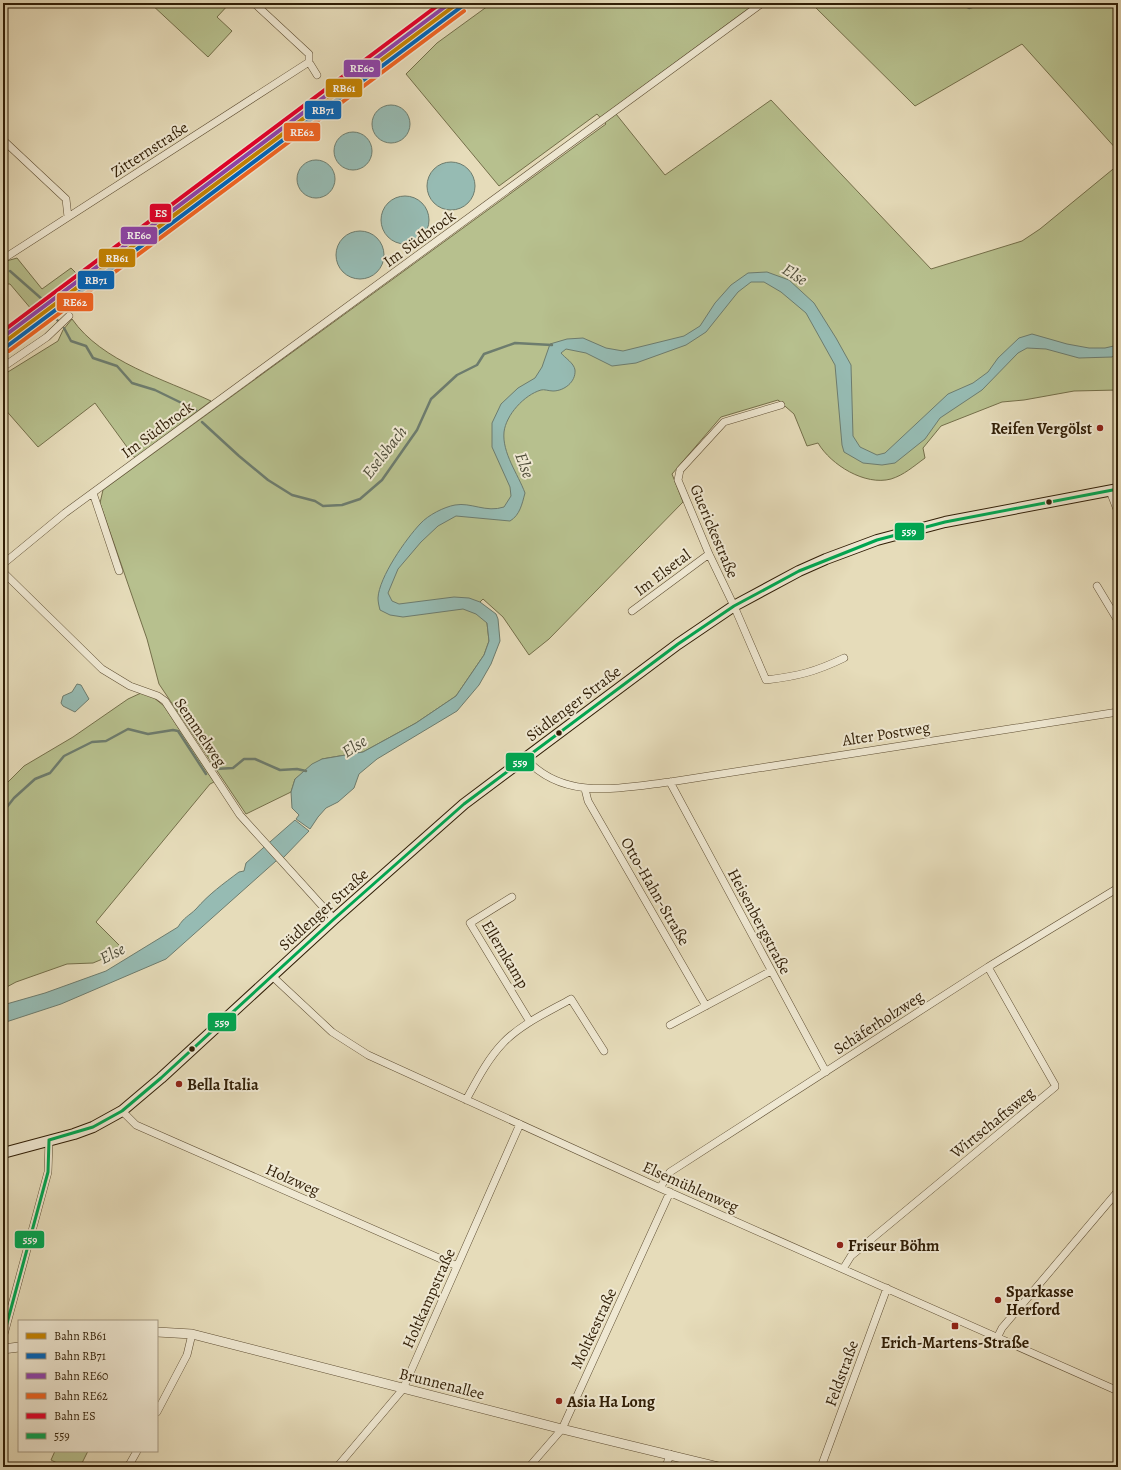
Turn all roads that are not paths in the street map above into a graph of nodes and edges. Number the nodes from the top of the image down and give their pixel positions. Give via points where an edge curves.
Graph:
1 (254, 3) edge
2 (761, 4) dead end
3 (309, 62) junction
4 (318, 75) dead end
5 (3, 140) edge
6 (68, 217) junction
7 (3, 259) edge
8 (69, 316) dead end
9 (3, 367) edge
10 (781, 405) dead end
11 (1114, 490) edge
12 (93, 493) junction
13 (1118, 512) edge
14 (708, 554) junction
15 (3, 564) edge
16 (119, 571) dead end
17 (3, 572) edge
18 (1097, 586) dead end
19 (734, 606) junction
20 (632, 611) dead end
21 (1118, 621) edge
22 (844, 658) dead end
23 (1118, 712) edge
24 (525, 758) junction
25 (670, 782) junction
26 (585, 789) junction
27 (1118, 888) edge
28 (512, 897) dead end
29 (334, 919) junction
30 (988, 968) junction
31 (771, 971) junction
32 (272, 976) junction
33 (706, 1006) junction
34 (530, 1022) junction
35 (670, 1025) dead end
36 (604, 1052) dead end
37 (826, 1072) junction
38 (466, 1100) junction
39 (122, 1111) junction
40 (520, 1124) junction
41 (49, 1140) junction
42 (3, 1153) edge
43 (660, 1188) junction
44 (1118, 1191) edge
45 (670, 1192) junction
46 (458, 1266) junction
47 (843, 1269) junction
48 (887, 1288) junction
49 (158, 1332) edge
50 (192, 1334) junction
51 (3, 1338) edge
52 (997, 1338) junction
53 (18, 1347) edge
54 (3, 1349) edge
55 (403, 1389) junction
56 (1118, 1391) edge
57 (158, 1410) edge
58 (562, 1429) junction
59 (136, 1452) edge
60 (670, 1454) junction
61 (128, 1467) edge
62 (337, 1467) edge
63 (529, 1467) edge
64 (666, 1467) edge
65 (719, 1467) edge
66 (821, 1467) edge

1 - 3 street via 309,54
2 - 12 street, Im Südbrock
3 - 4 street
3 - 6 street, Zitternstraße
5 - 6 street via 66,200
6 - 7 street, Zitternstraße
8 - 9 street via 47,337
10 - 14 street, Guerickestraße via 724,422 680,470 678,480
11 - 13 street
11 - 19 main road, Südlenger Straße via 945,522 877,540 812,565
12 - 15 street, Im Südbrock
12 - 16 street
14 - 19 street, Guerickestraße
14 - 20 street, Im Elsetal
17 - 29 street, Semmelweg via 102,669 130,686 165,701 240,815
18 - 21 street
19 - 22 street, Guerickestraße via 766,680 818,671
19 - 24 main road, Südlenger Straße via 678,644
23 - 25 street, Alter Postweg
24 - 26 street, Alter Postweg via 542,775
24 - 29 main road, Südlenger Straße via 464,804
25 - 26 street, Alter Postweg via 603,790
25 - 31 street, Heisenbergstraße
26 - 33 street, Otto-Hahn-Straße via 588,801
27 - 30 street, Schäferholzweg
28 - 34 street, Ellernkamp via 470,922
29 - 32 main road, Südlenger Straße
30 - 37 street, Schäferholzweg
30 - 47 street, Wirtschaftsweg via 1055,1087 851,1256
31 - 33 street
31 - 37 street, Heisenbergstraße
32 - 38 street, Elsemühlenweg via 332,1032 352,1046
32 - 39 main road, Südlenger Straße
33 - 35 street
34 - 36 street via 571,999
34 - 38 street via 504,1042 482,1069
37 - 43 street, Schäferholzweg via 670,1172
38 - 40 street, Elsemühlenweg
39 - 41 main road, Südlenger Straße via 94,1127
39 - 46 street, Holzweg via 136,1125
40 - 43 street, Elsemühlenweg
40 - 46 street, Holtkampstraße
41 - 42 main road, Südlenger Straße
41 - 51 street via 48,1172
43 - 45 street, Elsemühlenweg
44 - 52 street via 1002,1328
45 - 47 street, Elsemühlenweg
45 - 58 street, Moltkestraße
46 - 55 street, Holtkampstraße
47 - 48 street, Elsemühlenweg
48 - 52 street, Elsemühlenweg
48 - 66 street, Feldstraße
49 - 50 street, Brunnenallee
50 - 55 street, Brunnenallee
50 - 57 street via 187,1355
52 - 56 street, Elsemühlenweg
53 - 54 street
55 - 58 street, Brunnenallee
55 - 62 street, Holtkampstraße
58 - 60 street, Brunnenallee
58 - 63 street, Moltkestraße
59 - 61 street
60 - 64 street
60 - 65 street, Brunnenallee

